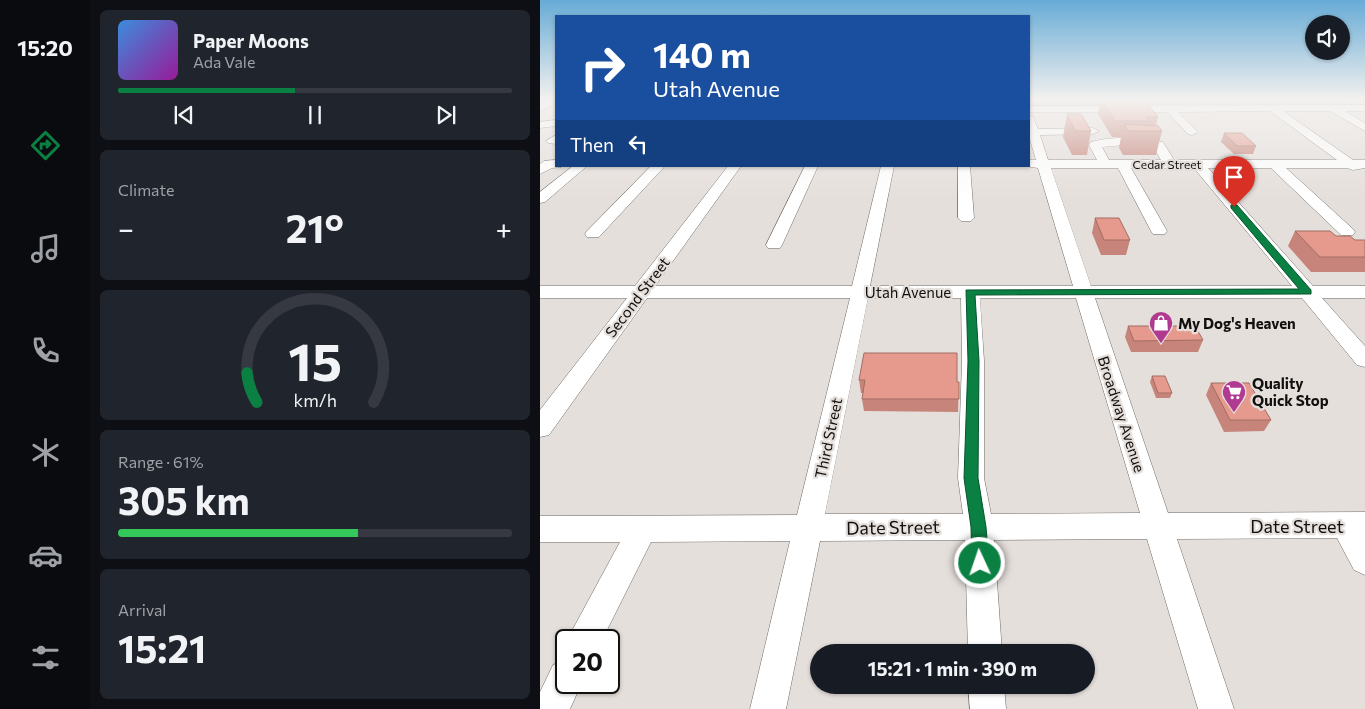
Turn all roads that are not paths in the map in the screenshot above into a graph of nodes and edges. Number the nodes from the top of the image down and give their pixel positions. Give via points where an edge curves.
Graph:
1 (1036, 133) edge
2 (1307, 133) edge
3 (1036, 164) edge
4 (1105, 164) junction
5 (1122, 164) junction
6 (1170, 164) junction
7 (1198, 164) junction
8 (1274, 164) junction
9 (1349, 164) junction
10 (1365, 164) edge
11 (580, 167) edge
12 (658, 167) edge
13 (734, 167) edge
14 (812, 167) edge
15 (888, 167) edge
16 (964, 167) edge
17 (1365, 175) edge
18 (540, 199) edge
19 (966, 218) dead end
20 (1159, 231) dead end
21 (1347, 232) dead end
22 (593, 234) dead end
23 (774, 245) dead end
24 (540, 292) edge
25 (641, 292) junction
26 (860, 292) junction
27 (970, 292) junction
28 (1084, 292) junction
29 (1307, 292) junction
30 (1365, 292) edge
31 (1365, 360) edge
32 (540, 428) edge
33 (1355, 525) edge
34 (1158, 526) junction
35 (979, 527) junction
36 (808, 528) junction
37 (540, 529) edge
38 (642, 529) junction
39 (1365, 560) edge
40 (590, 629) edge
41 (985, 644) edge
42 (558, 694) edge
43 (987, 694) edge
44 (551, 709) edge
45 (768, 709) edge
46 (988, 709) edge
47 (1216, 709) edge

1 - 3 street, Broadway Avenue
2 - 9 street
3 - 4 street, Cedar Street
3 - 28 street, Broadway Avenue
4 - 5 street, Cedar Street
4 - 6 street via 1095,145 1159,145
5 - 6 street, Cedar Street
5 - 20 street
6 - 7 street, Cedar Street
7 - 8 street, Cedar Street
7 - 29 street
8 - 9 street, Cedar Street
8 - 21 street
9 - 10 street, Cedar Street
9 - 17 street
11 - 18 street
12 - 22 street
13 - 25 street, Second Street
14 - 23 street
15 - 26 street, Third Street
16 - 19 street
24 - 25 street, Utah Avenue
25 - 26 street, Utah Avenue
25 - 32 street, Second Street
26 - 27 street, Utah Avenue
26 - 36 street, Third Street
27 - 28 street, Utah Avenue
27 - 35 street via 974,361 971,478
28 - 29 street, Utah Avenue
28 - 34 street, Broadway Avenue
29 - 30 street, Utah Avenue
29 - 31 street
33 - 34 street, Date Street
33 - 39 street
34 - 35 street, Date Street
34 - 47 street, Broadway Avenue
35 - 36 street, Date Street
35 - 41 street
36 - 38 street, Date Street
36 - 45 street, Third Street
37 - 38 street, Date Street
38 - 40 street
42 - 44 street
43 - 46 street

